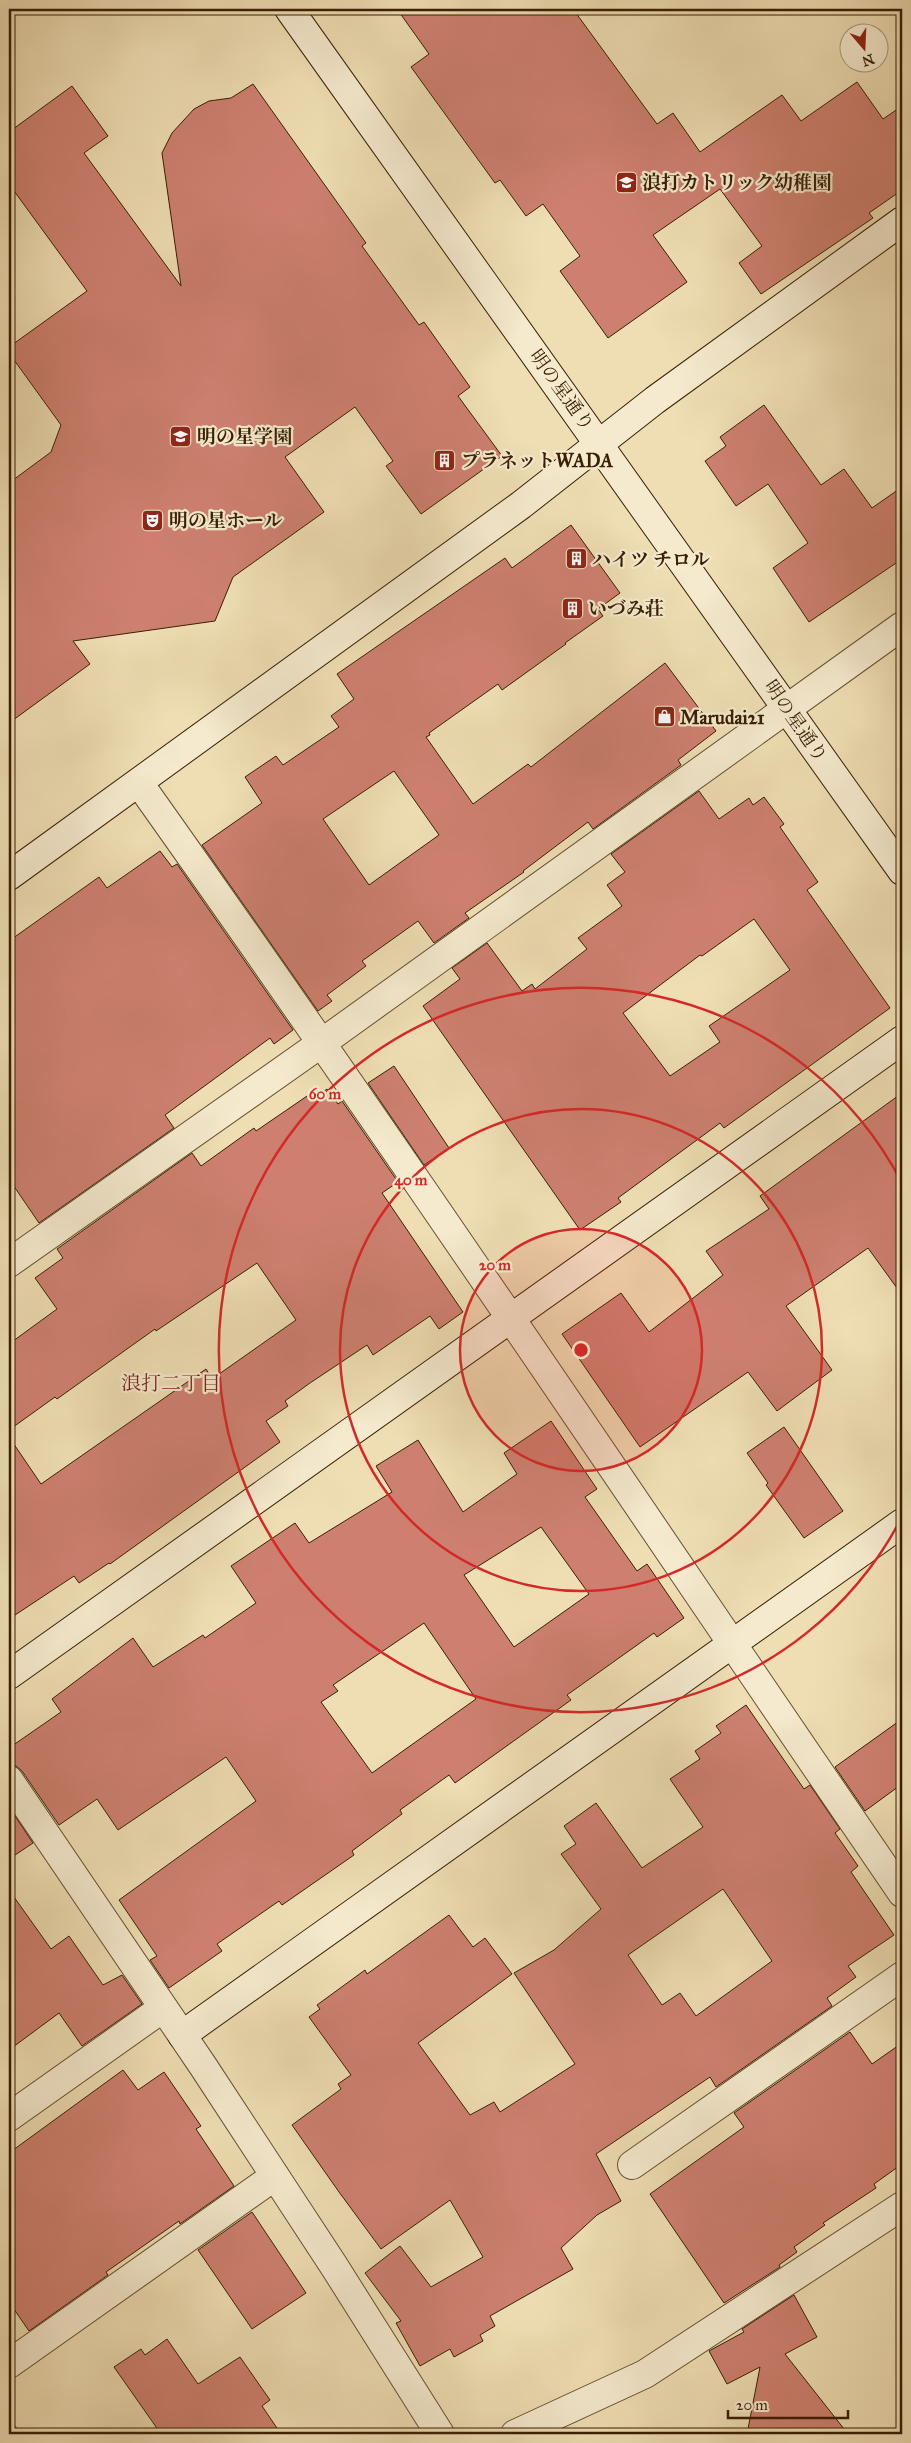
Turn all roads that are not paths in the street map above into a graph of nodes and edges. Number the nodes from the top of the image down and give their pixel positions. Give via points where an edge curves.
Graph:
1 (289, 9) edge
2 (902, 221) edge
3 (600, 442) junction
4 (902, 626) edge
5 (786, 708) junction
6 (139, 783) junction
7 (902, 871) edge
8 (9, 876) edge
9 (902, 1040) edge
10 (322, 1042) junction
11 (9, 1263) edge
12 (510, 1320) junction
13 (902, 1523) edge
14 (732, 1644) junction
15 (9, 1675) edge
16 (9, 1780) edge
17 (902, 1894) edge
18 (902, 1976) edge
19 (163, 2008) junction
20 (182, 2035) junction
21 (9, 2117) edge
22 (632, 2165) dead end
23 (275, 2176) junction
24 (902, 2206) edge
25 (9, 2364) edge
26 (440, 2434) edge
27 (515, 2434) edge

1 - 3 street, 明の星通り
2 - 3 street
3 - 5 street, 明の星通り
3 - 6 street via 521,505
4 - 5 street
5 - 7 street, 明の星通り
5 - 10 street
6 - 8 street
6 - 10 street
9 - 12 street
10 - 11 street
10 - 12 street
12 - 14 street
12 - 15 street
13 - 14 street
14 - 17 street
14 - 20 street
16 - 19 street
18 - 22 street
19 - 20 street
19 - 21 street
20 - 23 street
23 - 25 street
23 - 26 street
24 - 27 street via 645,2374

